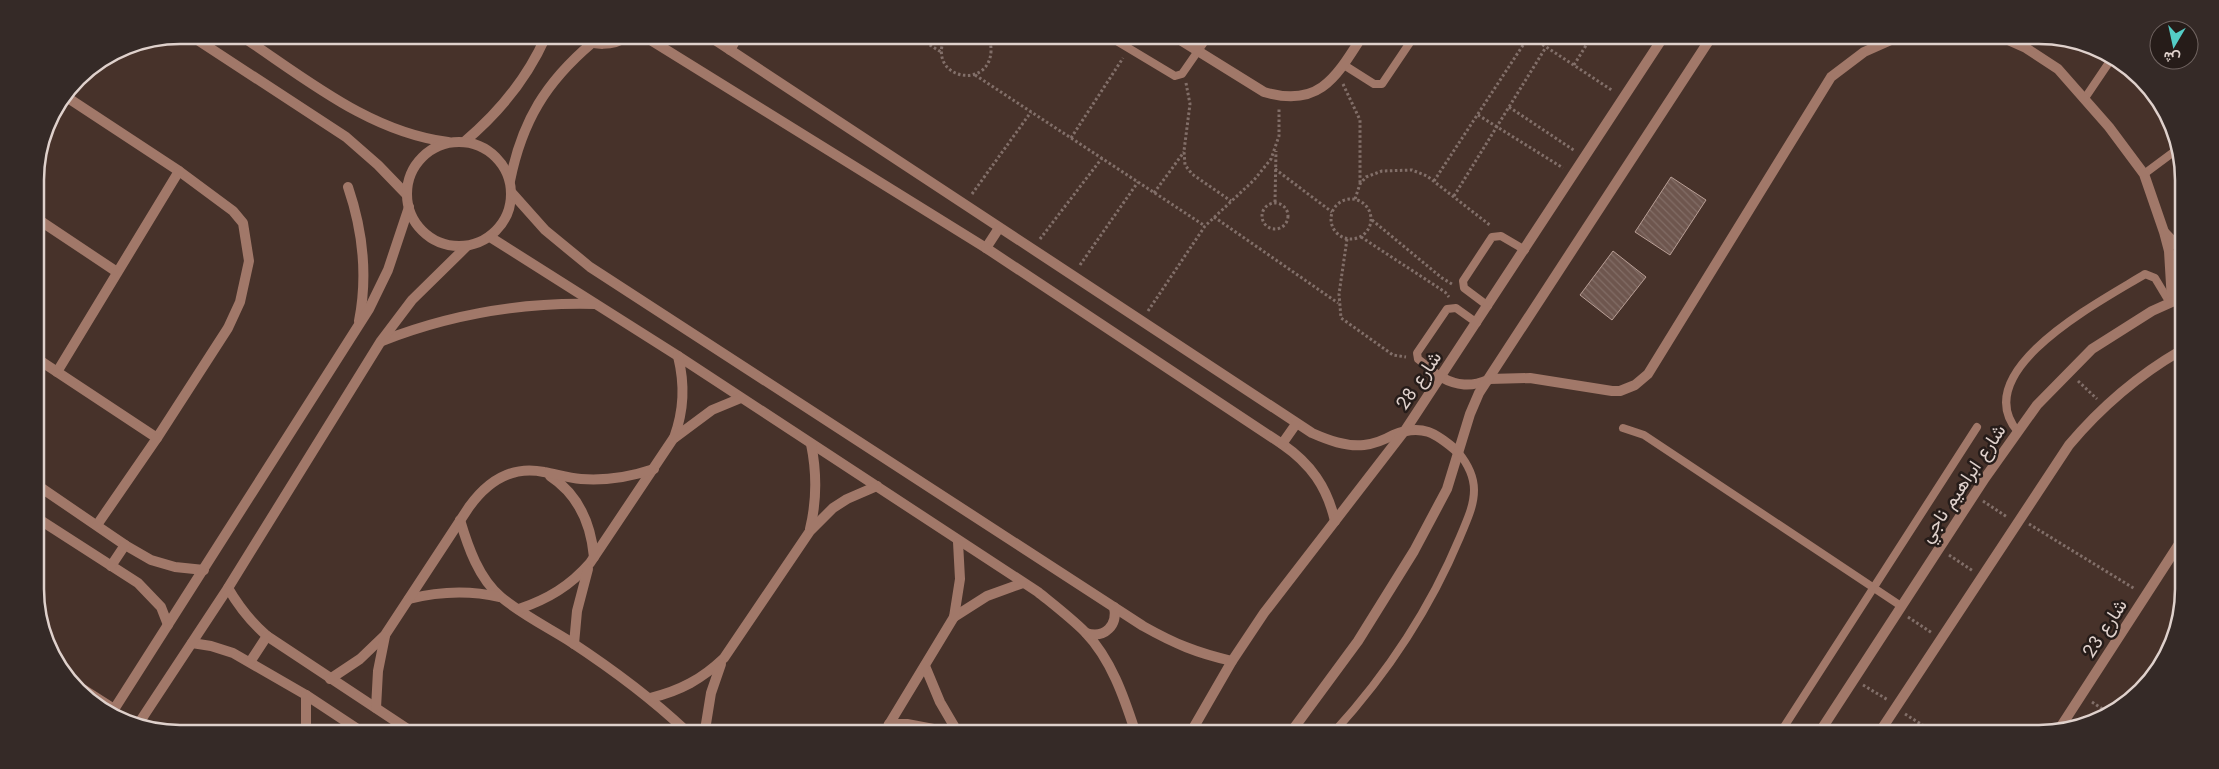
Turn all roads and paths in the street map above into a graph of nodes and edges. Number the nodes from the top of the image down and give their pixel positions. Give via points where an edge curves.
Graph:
1 (204, 44) edge
2 (254, 44) edge
3 (542, 44) edge
4 (591, 44) edge
5 (657, 44) edge
6 (721, 44) edge
7 (733, 44) edge
8 (928, 44) edge
9 (943, 44) edge
10 (990, 44) edge
11 (1120, 44) edge
12 (1187, 44) edge
13 (1203, 44) edge
14 (1357, 44) edge
15 (1409, 44) edge
16 (1524, 44) edge
17 (1542, 44) edge
18 (1587, 44) edge
19 (1659, 44) edge
20 (1707, 44) edge
21 (1882, 44) edge
22 (2017, 44) edge
23 (1546, 47) junction
24 (1129, 49) junction
25 (730, 50) junction
26 (1198, 51) junction
27 (941, 52) junction
28 (2109, 63) edge
29 (1344, 65) junction
30 (1574, 65) junction
31 (975, 74) junction
32 (1182, 74) junction
33 (1337, 75) junction
34 (1280, 96) junction
35 (1624, 98) junction
36 (2084, 98) junction
37 (70, 100) edge
38 (1509, 107) junction
39 (1031, 112) junction
40 (1478, 115) junction
41 (1496, 127) junction
42 (1071, 138) junction
43 (452, 142) junction
44 (464, 142) junction
45 (1276, 148) junction
46 (1184, 151) junction
47 (2173, 153) edge
48 (1102, 158) junction
49 (1586, 158) junction
50 (1276, 169) junction
51 (179, 171) junction
52 (2144, 174) junction
53 (1574, 175) junction
54 (510, 181) junction
55 (1434, 181) junction
56 (1138, 182) junction
57 (1360, 184) junction
58 (348, 187) dead end
59 (512, 193) junction
60 (1154, 193) junction
61 (407, 195) junction
62 (1454, 196) junction
63 (1355, 200) junction
64 (1231, 201) junction
65 (1275, 202) junction
66 (964, 205) junction
67 (408, 207) junction
68 (1332, 212) junction
69 (1214, 217) junction
70 (1372, 220) junction
71 (44, 223) edge
72 (1205, 226) junction
73 (999, 228) junction
74 (2164, 232) junction
75 (1495, 236) junction
76 (490, 237) junction
77 (1361, 237) junction
78 (1347, 239) junction
79 (2175, 244) edge
80 (467, 246) junction
81 (986, 248) junction
82 (1032, 249) junction
83 (1525, 250) junction
84 (117, 272) junction
85 (1072, 276) junction
86 (1462, 286) junction
87 (2174, 300) edge
88 (596, 304) junction
89 (1339, 304) junction
90 (1488, 306) junction
91 (1453, 307) junction
92 (1140, 322) junction
93 (1477, 323) junction
94 (358, 328) junction
95 (381, 341) junction
96 (2175, 354) edge
97 (1417, 355) junction
98 (678, 356) junction
99 (44, 363) edge
100 (57, 372) junction
101 (2067, 372) junction
102 (1441, 377) junction
103 (1489, 379) junction
104 (742, 398) junction
105 (2105, 406) junction
106 (1296, 424) junction
107 (1623, 428) dead end
108 (1977, 428) dead end
109 (1406, 429) junction
110 (2018, 432) junction
111 (157, 438) junction
112 (674, 439) junction
113 (811, 444) junction
114 (1282, 444) junction
115 (1458, 452) junction
116 (654, 469) junction
117 (543, 471) junction
118 (877, 486) junction
119 (44, 490) edge
120 (1974, 495) junction
121 (460, 520) junction
122 (1335, 521) junction
123 (2018, 521) junction
124 (44, 523) edge
125 (97, 525) junction
126 (810, 531) junction
127 (958, 542) junction
128 (125, 545) junction
129 (1939, 548) junction
130 (2175, 550) edge
131 (592, 560) junction
132 (111, 566) junction
133 (204, 570) junction
134 (1982, 577) junction
135 (1024, 583) junction
136 (228, 588) junction
137 (1874, 588) junction
138 (2146, 596) junction
139 (500, 597) junction
140 (409, 598) junction
141 (1114, 607) junction
142 (1900, 608) junction
143 (519, 609) junction
144 (954, 617) junction
145 (168, 624) junction
146 (1086, 633) junction
147 (385, 635) junction
148 (267, 636) junction
149 (1941, 639) junction
150 (192, 643) junction
151 (574, 644) junction
152 (724, 658) junction
153 (1232, 661) junction
154 (250, 662) junction
155 (925, 666) junction
156 (330, 679) junction
157 (1854, 680) junction
158 (306, 695) junction
159 (2081, 695) junction
160 (650, 698) junction
161 (1897, 706) junction
162 (115, 708) edge
163 (376, 708) junction
164 (2103, 709) edge
165 (141, 720) edge
166 (2063, 723) edge
167 (306, 725) edge
168 (351, 725) edge
169 (402, 725) edge
170 (680, 725) edge
171 (706, 725) edge
172 (888, 725) edge
173 (953, 725) edge
174 (1133, 725) edge
175 (1195, 725) edge
176 (1296, 725) edge
177 (1340, 725) edge
178 (1785, 725) edge
179 (1824, 725) edge
180 (1884, 725) edge
181 (1924, 725) edge

1 - 61 street via 346,137
2 - 43 street via 372,120 415,136
3 - 44 street via 524,80 486,123
4 - 54 street via 543,94 522,135
5 - 81 street
6 - 25 street
7 - 25 street
8 - 27 path
9 - 27 path
10 - 31 path via 987,65
11 - 24 lane
12 - 26 street
13 - 26 lane
14 - 29 street
15 - 29 lane via 1382,84 1374,84
16 - 40 path
17 - 23 path
18 - 30 path
19 - 35 street, شارع 28
20 - 103 street
21 - 103 street via 1864,52 1831,77 1642,380 1628,388 1612,391 1530,378
22 - 36 street via 2058,69
23 - 30 path
23 - 38 path
24 - 32 lane via 1171,76
24 - 42 path
25 - 66 street
26 - 32 lane
26 - 34 street via 1264,92
27 - 31 path via 952,72 967,76
28 - 36 lane
29 - 33 street
30 - 35 path
31 - 39 path
32 - 46 path via 1190,104
33 - 34 street via 1311,94
33 - 57 path via 1360,120
34 - 45 path
35 - 49 street, شارع 28
36 - 52 street
37 - 51 street
38 - 41 path
38 - 49 path
39 - 42 path
39 - 66 path
40 - 41 path
40 - 55 path
41 - 53 path
41 - 62 path
42 - 48 path
43 - 44 street
43 - 61 street via 437,147 415,166
44 - 54 street via 493,154
45 - 50 path
45 - 64 path via 1264,169
46 - 60 path
46 - 64 path via 1188,170
47 - 52 lane
48 - 56 path
48 - 82 path
49 - 53 street, شارع 28
50 - 65 path
50 - 68 path
51 - 84 street
51 - 111 street via 233,211 243,224 249,261 240,302 228,328
52 - 74 street
53 - 83 street, شارع 28
54 - 59 street
55 - 57 path via 1420,172 1404,170 1373,174
55 - 62 path
56 - 60 path
56 - 85 path
57 - 63 path
58 - 94 street via 363,246 364,287
59 - 76 street via 506,218
59 - 141 street via 545,230 590,267
60 - 72 path
61 - 67 street
62 - 75 path via 1486,220
63 - 68 path via 1342,201
63 - 70 path via 1367,207
64 - 69 path
65 - 65 path via 1266,206 1261,215 1264,224 1272,229 1286,224 1288,215 1284,206
66 - 73 street
67 - 80 street via 420,230 430,238 448,245
67 - 94 street via 388,270
68 - 78 path via 1335,232
69 - 72 path
69 - 89 path
70 - 77 path
70 - 86 path via 1447,282
71 - 84 street
72 - 92 path
73 - 81 street
73 - 82 street
74 - 79 street
74 - 87 street
75 - 83 lane via 1501,236
75 - 86 lane
76 - 80 street
76 - 88 street
77 - 78 path
77 - 91 path via 1445,292
78 - 89 path
80 - 95 street via 412,300
81 - 114 street
82 - 85 street
83 - 90 street, شارع 28
84 - 100 street
85 - 92 street
86 - 90 lane
87 - 101 street, شارع ابراهيم ناجي via 2092,349
87 - 110 lane via 2155,278 2145,274 2046,338 2024,364 2007,392 2006,409
88 - 95 street via 502,308 440,320
88 - 98 street
89 - 97 path via 1344,322 1393,355
90 - 93 street, شارع 28
91 - 93 lane
91 - 97 lane via 1447,308
92 - 106 street
93 - 102 street, شارع 28
94 - 133 street
95 - 136 street
96 - 105 street via 2135,380
97 - 102 lane
98 - 104 street
98 - 112 street via 684,390
99 - 100 street
100 - 111 street
101 - 105 path
101 - 110 street, شارع ابراهيم ناجي
102 - 103 street via 1470,385
102 - 109 street, شارع 28
103 - 115 street via 1470,414
104 - 112 street via 698,418
104 - 113 street
105 - 123 street via 2069,445
106 - 109 street via 1328,440 1363,445
106 - 114 street
107 - 137 lane via 1644,435
108 - 137 lane
109 - 115 street via 1436,435
109 - 122 street, شارع 28
110 - 120 street, شارع ابراهيم ناجي
111 - 125 street
112 - 116 street
113 - 118 street
113 - 126 street via 816,479
114 - 122 street via 1311,468 1322,484
115 - 176 street via 1447,489 1414,551 1358,641
115 - 177 lane via 1470,470 1474,489 1471,508 1453,553 1397,654
116 - 117 street via 598,480
116 - 131 street
117 - 121 street via 508,473 492,481 479,492
117 - 131 street via 564,487 580,507 590,531
118 - 126 street via 833,508
118 - 127 street
119 - 125 street
120 - 123 path
120 - 129 street, شارع ابراهيم ناجي
121 - 139 street via 471,554
121 - 140 street
122 - 153 street, شارع 28 via 1270,605
123 - 134 street
123 - 138 path
124 - 132 street
125 - 128 street
126 - 152 street
127 - 135 street
127 - 144 street via 960,580
128 - 132 street
128 - 133 street via 151,560 175,568
129 - 134 path
129 - 142 street, شارع ابراهيم ناجي
130 - 138 street, شارع 23
131 - 143 street via 566,587
131 - 151 street via 580,595
132 - 145 street via 153,597
133 - 145 street
134 - 149 street
135 - 144 street via 987,596
135 - 146 street
136 - 148 street via 251,622
136 - 150 street
137 - 142 lane
137 - 178 lane
138 - 159 street, شارع 23
139 - 140 street via 445,592
139 - 143 street
140 - 147 street
141 - 146 street via 1115,619 1109,629 1098,635
141 - 153 street via 1177,645
142 - 149 path
142 - 157 street, شارع ابراهيم ناجي
143 - 151 street
144 - 155 street
145 - 162 street
146 - 174 street via 1122,692
147 - 156 street via 360,659
147 - 163 street via 378,671
148 - 154 street
148 - 156 street
149 - 161 street
150 - 154 street via 233,653
150 - 165 street
151 - 160 street
152 - 160 street via 698,680
152 - 171 street via 711,693
153 - 175 street, شارع 28
154 - 158 street
155 - 172 street
155 - 173 street
156 - 163 street
157 - 161 path
157 - 179 street, شارع ابراهيم ناجي
158 - 167 street
158 - 168 street
159 - 164 path
159 - 166 street, شارع 23
160 - 170 street
161 - 180 street
161 - 181 path
163 - 169 street

